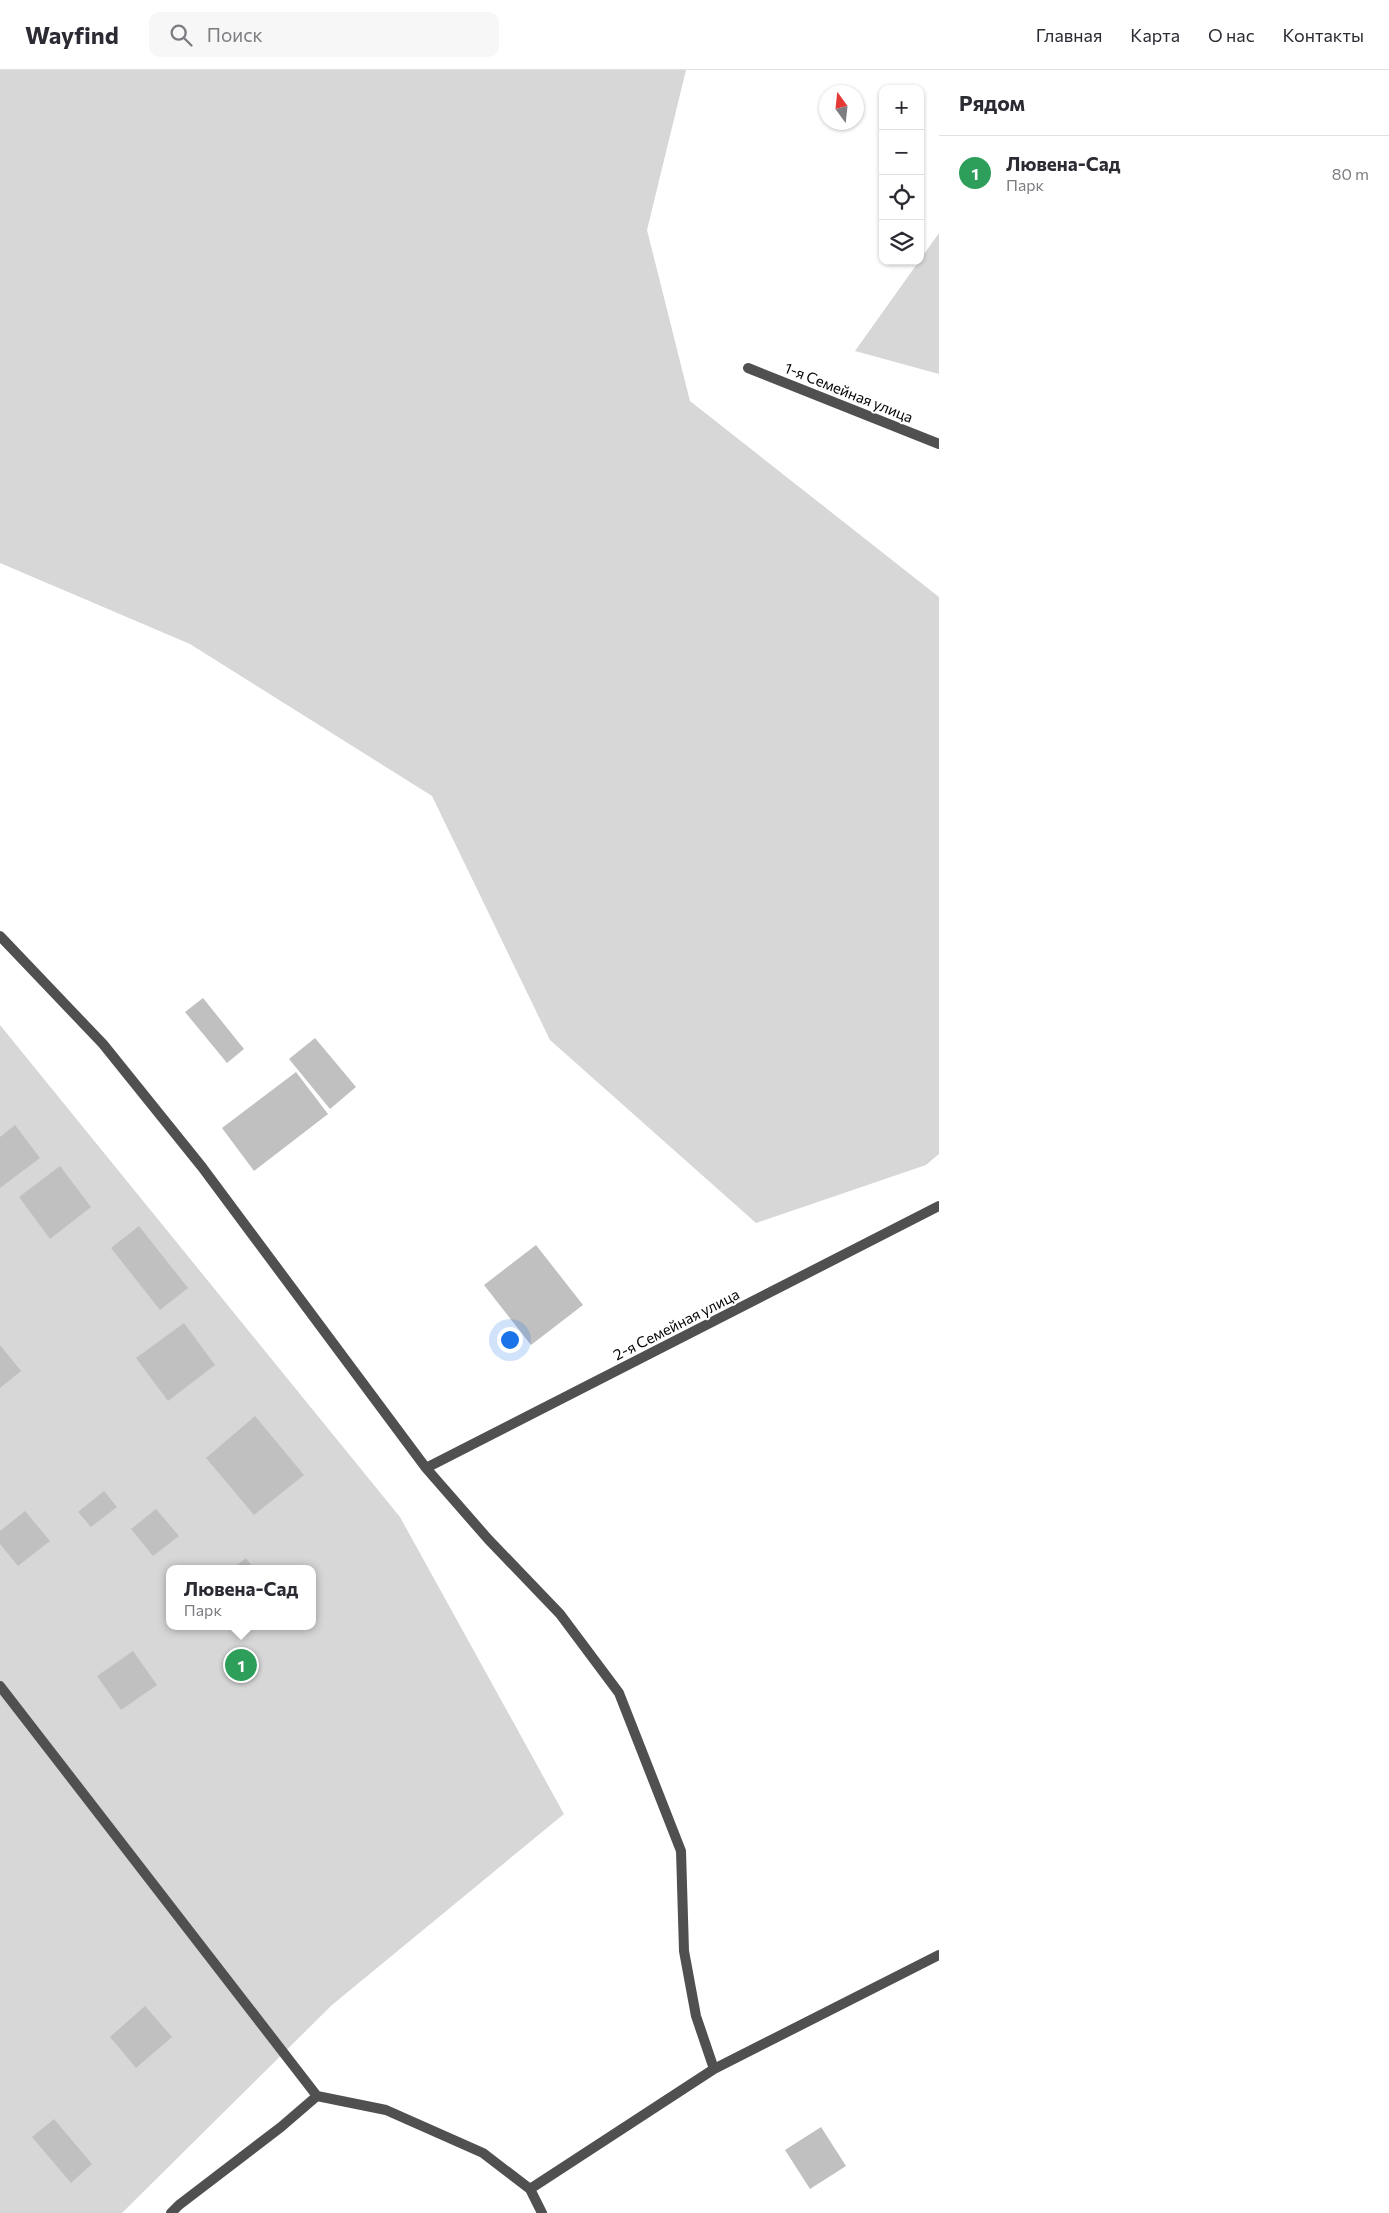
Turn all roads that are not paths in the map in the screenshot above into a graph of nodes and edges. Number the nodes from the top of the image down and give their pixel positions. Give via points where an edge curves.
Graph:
1 (748, 368) dead end
2 (939, 444) edge
3 (0, 936) edge
4 (939, 1206) edge
5 (426, 1468) junction
6 (0, 1686) edge
7 (939, 1955) edge
8 (714, 2069) junction
9 (317, 2096) junction
10 (530, 2189) junction
11 (171, 2213) edge
12 (542, 2213) edge

1 - 2 lane, 1-я Семейная улица
3 - 5 lane via 102,1044 202,1167
4 - 5 lane, 2-я Семейная улица
5 - 8 lane via 560,1614 619,1693 681,1851 684,1951 696,2016
6 - 9 lane
7 - 8 lane
8 - 10 lane
9 - 10 lane via 386,2110 483,2153
9 - 11 lane
10 - 12 lane

